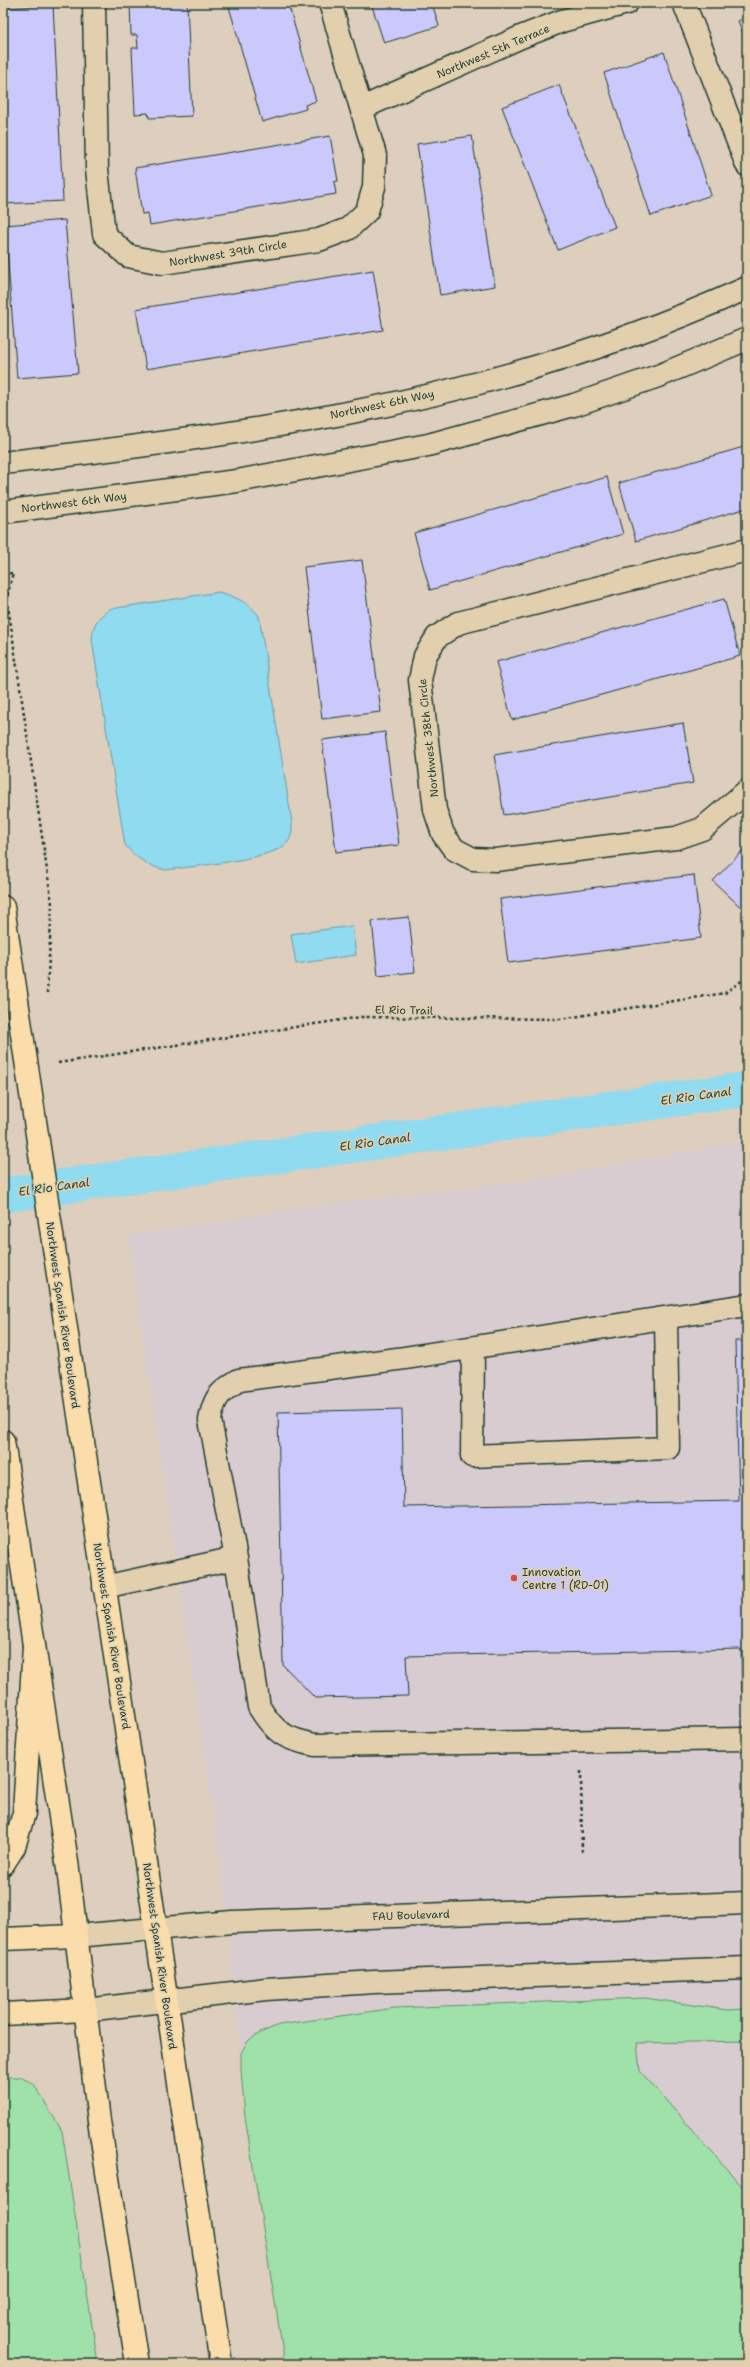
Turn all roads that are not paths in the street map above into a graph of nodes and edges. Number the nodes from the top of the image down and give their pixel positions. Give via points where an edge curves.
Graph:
1 (94, 3) edge
2 (330, 3) edge
3 (627, 3) edge
4 (684, 3) edge
5 (362, 108) junction
6 (747, 165) edge
7 (747, 288) edge
8 (747, 339) edge
9 (3, 463) edge
10 (3, 512) edge
11 (747, 550) edge
12 (747, 791) edge
13 (3, 907) edge
14 (747, 1305) edge
15 (666, 1318) junction
16 (473, 1348) junction
17 (3, 1441) edge
18 (236, 1558) junction
19 (104, 1587) junction
20 (34, 1646) junction
21 (747, 1739) edge
22 (3, 1864) edge
23 (747, 1903) edge
24 (156, 1928) junction
25 (76, 1936) junction
26 (3, 1939) edge
27 (747, 1968) edge
28 (166, 2001) junction
29 (86, 2010) junction
30 (3, 2014) edge
31 (138, 2364) edge
32 (221, 2364) edge

1 - 5 street, Northwest 39th Circle via 97,169 104,234 128,256 162,263 319,240 348,229 367,211 374,187 375,155
2 - 5 street, Northwest 39th Circle
3 - 5 street, Northwest 5th Terrace via 562,21
4 - 6 street
7 - 9 street, Northwest 6th Way via 577,354 445,391 348,413 229,433
8 - 10 street, Northwest 6th Way via 661,375 574,405 428,445 237,481
11 - 12 street, Northwest 38th Circle via 458,622 437,637 425,656 420,680 435,810 443,834 454,849 473,859 496,860 676,838 702,829
13 - 19 main road, Northwest Spanish River Boulevard
14 - 15 street
15 - 16 street
15 - 16 street via 668,1448 472,1456
16 - 18 street via 239,1380 224,1389 213,1403 210,1420
17 - 20 main road
18 - 19 street
18 - 21 street via 259,1707 269,1724 282,1735 315,1745
19 - 24 main road, Northwest Spanish River Boulevard
20 - 22 main road via 24,1812 14,1847
20 - 25 main road
23 - 24 street, FAU Boulevard via 232,1922
24 - 25 street, FAU Boulevard
24 - 28 main road, Northwest Spanish River Boulevard
25 - 26 main road
25 - 29 main road
27 - 28 street via 374,1982 266,1989
28 - 29 street
28 - 32 main road, Northwest Spanish River Boulevard
29 - 30 main road
29 - 31 main road via 99,2121

